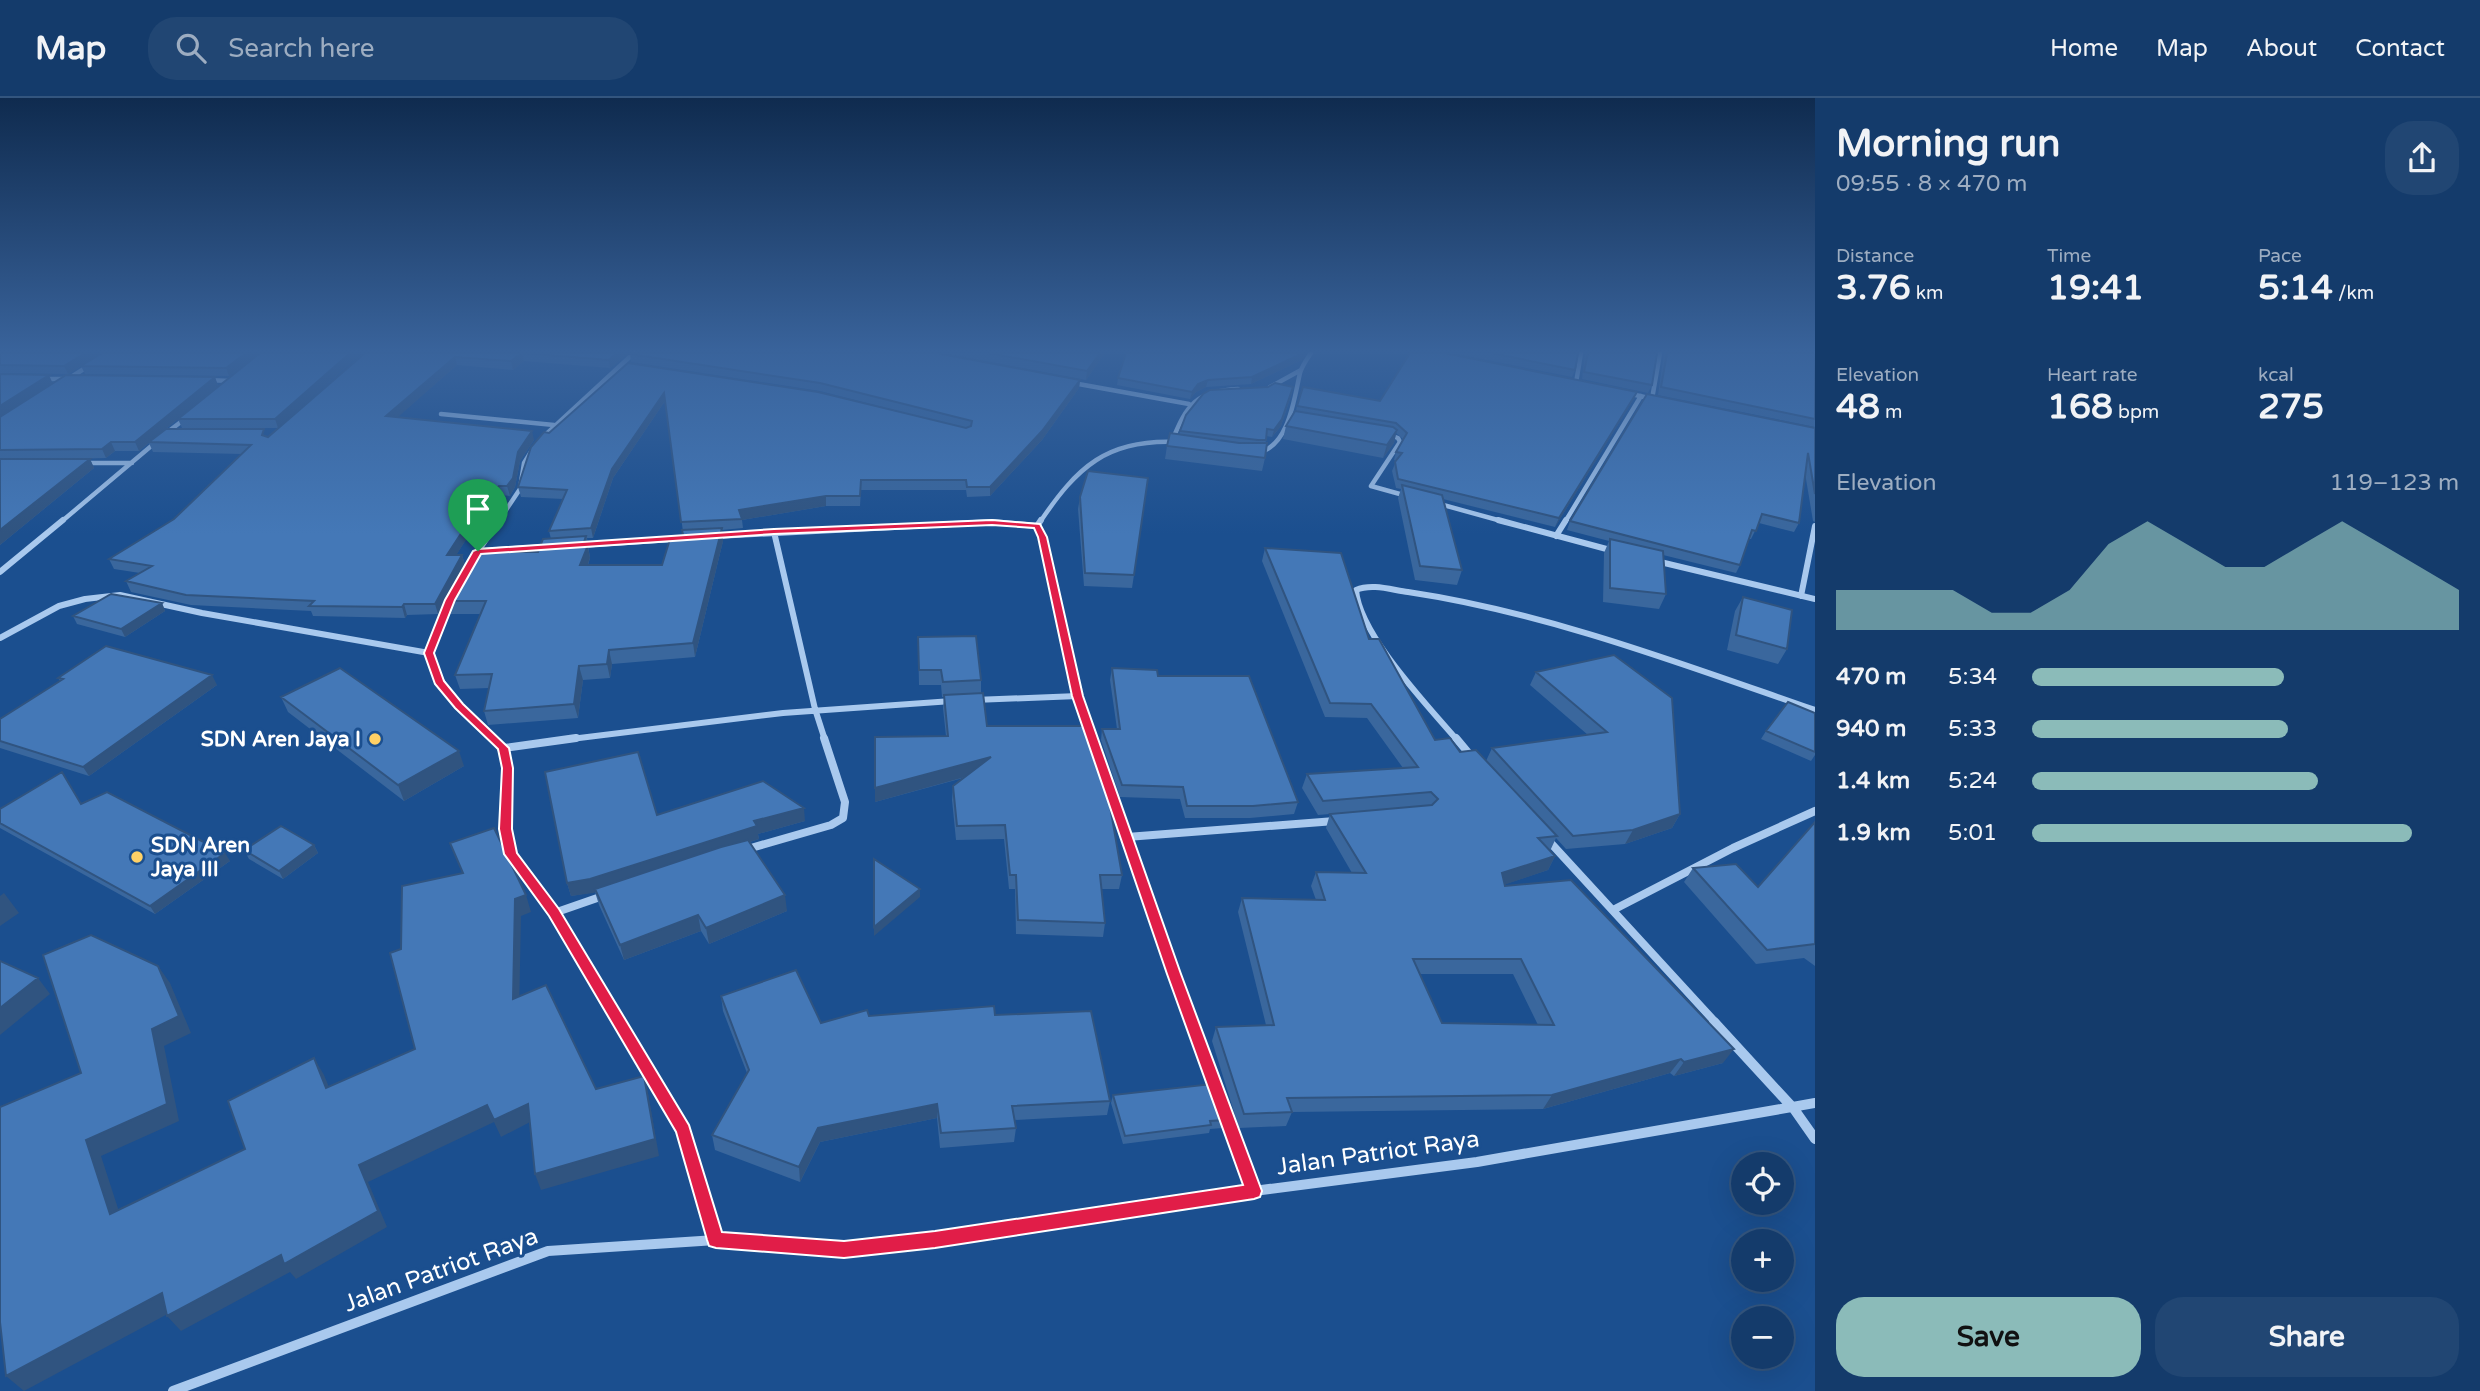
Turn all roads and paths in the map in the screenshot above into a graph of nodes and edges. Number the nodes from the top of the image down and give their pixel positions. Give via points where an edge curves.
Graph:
1 (567, 413) edge
2 (1185, 413) edge
3 (1291, 413) edge
4 (1630, 413) edge
5 (441, 414) dead end
6 (188, 415) edge
7 (1290, 418) junction
8 (1303, 420) edge
9 (554, 425) junction
10 (1379, 432) edge
11 (167, 433) junction
12 (179, 433) edge
13 (1172, 441) junction
14 (1184, 443) edge
15 (1255, 453) edge
16 (79, 463) edge
17 (132, 463) junction
18 (1410, 497) edge
19 (1424, 500) edge
20 (1037, 526) junction
21 (1815, 526) edge
22 (774, 531) junction
23 (711, 536) edge
24 (1556, 536) junction
25 (698, 537) edge
26 (569, 546) edge
27 (556, 547) edge
28 (478, 551) junction
29 (1620, 552) edge
30 (1646, 559) edge
31 (472, 561) edge
32 (2, 569) edge
33 (455, 591) edge
34 (1801, 596) junction
35 (1815, 599) edge
36 (0, 638) edge
37 (429, 653) junction
38 (1078, 696) junction
39 (815, 709) junction
40 (1815, 710) edge
41 (1096, 747) edge
42 (504, 748) junction
43 (1100, 760) edge
44 (1479, 766) edge
45 (1815, 811) edge
46 (1345, 820) edge
47 (1542, 834) edge
48 (1127, 837) junction
49 (733, 853) edge
50 (618, 891) edge
51 (1613, 910) junction
52 (554, 913) junction
53 (1815, 1103) edge
54 (1794, 1108) junction
55 (1815, 1139) edge
56 (1254, 1191) junction
57 (716, 1240) junction
58 (173, 1391) edge

1 - 9 street
2 - 13 street
3 - 7 street
4 - 24 street
5 - 9 street
6 - 11 street
7 - 8 street
7 - 15 street via 1273,446
9 - 28 street via 529,453 520,489
10 - 18 street via 1400,443 1371,486
11 - 12 street
11 - 17 street
13 - 14 street
13 - 20 street via 1139,440 1103,455 1077,472
16 - 17 street
17 - 32 street
19 - 24 street
20 - 22 street via 992,522
20 - 38 street
21 - 34 street
22 - 23 street
22 - 39 street
24 - 29 street
25 - 26 street
27 - 28 street
28 - 31 street
30 - 34 street
33 - 37 street
34 - 35 street
36 - 37 street via 59,606 120,595
37 - 42 street via 439,682
38 - 39 street
38 - 41 street
39 - 42 street
39 - 49 street via 845,802 843,818
40 - 44 street via 1639,650 1461,600 1365,586 1356,590 1354,603 1377,641
42 - 52 street via 508,768 505,829 511,854
43 - 48 street
45 - 51 street
46 - 48 street
47 - 51 street
48 - 56 street
50 - 52 street
51 - 54 street
52 - 57 street via 684,1130
53 - 54 street, Jalan Patriot Raya
54 - 55 street
54 - 56 street, Jalan Patriot Raya via 1476,1162
56 - 57 street, Jalan Patriot Raya via 935,1240 844,1249
57 - 58 street, Jalan Patriot Raya via 548,1251

